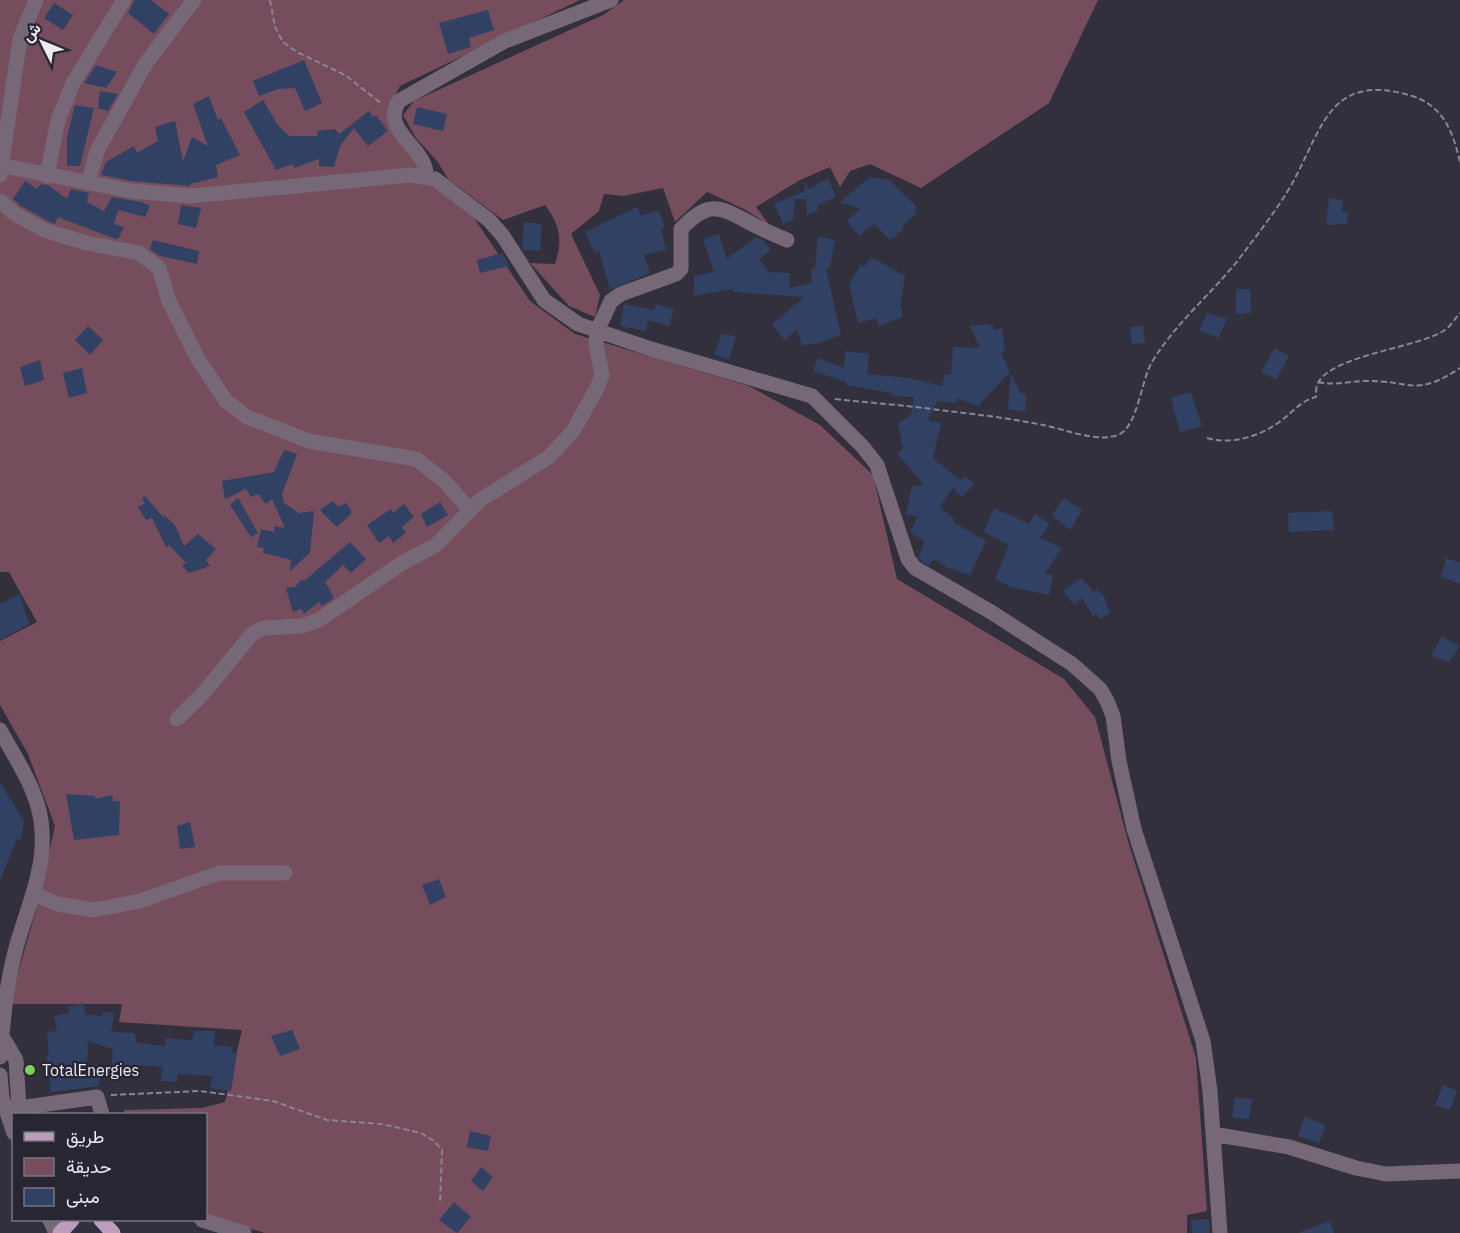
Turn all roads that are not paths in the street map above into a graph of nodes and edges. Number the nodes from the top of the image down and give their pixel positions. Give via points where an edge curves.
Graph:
1 (36, 0) edge
2 (124, 0) edge
3 (194, 0) edge
4 (611, 0) edge
5 (1, 168) edge
6 (47, 176) junction
7 (426, 176) junction
8 (88, 183) junction
9 (0, 201) edge
10 (787, 240) dead end
11 (597, 331) junction
12 (470, 510) junction
13 (177, 719) dead end
14 (0, 730) edge
15 (285, 873) dead end
16 (33, 893) junction
17 (2, 1032) junction
18 (0, 1057) edge
19 (0, 1075) edge
20 (12, 1109) junction
21 (12, 1113) edge
22 (102, 1113) edge
23 (1213, 1134) junction
24 (1460, 1171) edge
25 (71, 1221) edge
26 (102, 1221) edge
27 (205, 1221) edge
28 (58, 1233) edge
29 (113, 1233) edge
30 (244, 1233) edge
31 (1220, 1233) edge

1 - 5 street via 20,39
2 - 6 street via 73,83 58,120
3 - 8 street via 146,63 97,151
4 - 7 street via 486,50 404,97 394,111 399,131 423,160
5 - 6 street
6 - 8 street
7 - 8 street via 191,196
7 - 11 street via 447,186 497,228 537,291 552,307
9 - 12 street via 46,231 139,253 159,268 169,301 198,359 226,401 247,417 309,441 416,459
10 - 11 street via 731,210 705,210 681,229 681,269 611,301
11 - 12 street via 602,375 573,430 549,457
11 - 23 street via 812,396 877,465 908,559 915,568 1072,664 1100,689 1113,717 1134,829 1203,1041
12 - 13 street via 436,545 402,563 319,620 302,626 263,628 252,634
14 - 16 street via 38,807 42,852
15 - 16 street via 219,873 140,902 93,909 57,904
16 - 17 street via 14,952
17 - 18 street
17 - 20 street via 16,1060
19 - 20 street
20 - 21 street
20 - 22 street via 97,1097
23 - 24 street via 1289,1147 1386,1174
23 - 31 street
25 - 28 main road
26 - 29 main road
27 - 30 street

